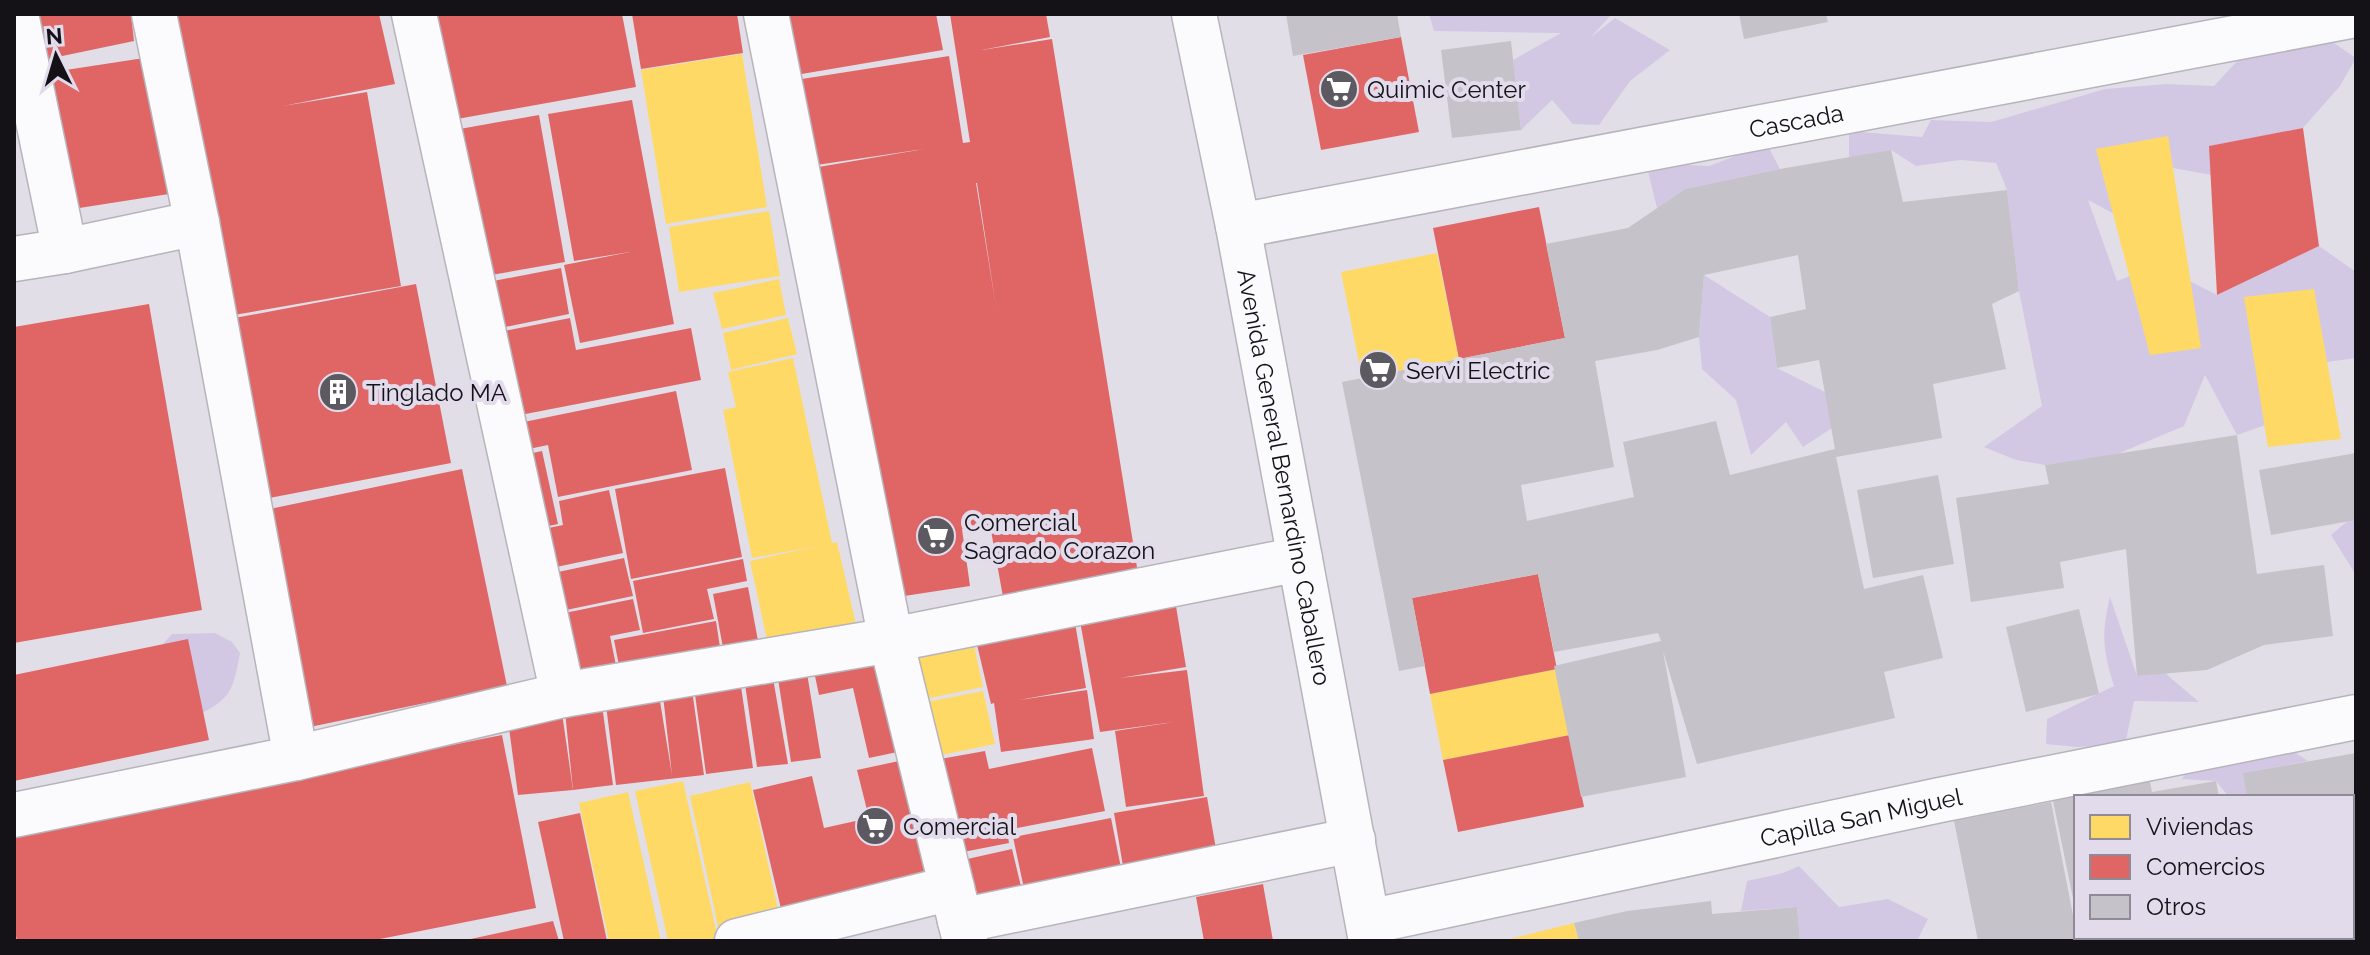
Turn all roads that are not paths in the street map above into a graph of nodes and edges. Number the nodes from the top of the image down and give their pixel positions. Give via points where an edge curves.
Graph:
1 (16, 14) edge
2 (414, 14) edge
3 (766, 14) edge
4 (1194, 14) edge
5 (2356, 15) edge
6 (155, 20) edge
7 (197, 223) junction
8 (1238, 226) junction
9 (65, 251) junction
10 (14, 259) edge
11 (1300, 559) junction
12 (891, 640) junction
13 (563, 695) junction
14 (2356, 717) edge
15 (296, 758) junction
16 (14, 815) edge
17 (1353, 840) junction
18 (959, 917) edge
19 (1370, 932) edge
20 (737, 941) edge

1 - 9 street
2 - 13 street
3 - 12 street
4 - 8 street, Avenida General Bernardino Caballero
5 - 8 street, Cascada
6 - 7 street
7 - 9 street
7 - 15 street
8 - 11 street, Avenida General Bernardino Caballero
9 - 10 street
11 - 12 street
11 - 17 street, Avenida General Bernardino Caballero
12 - 13 street
12 - 18 street
13 - 15 street
14 - 19 street, Capilla San Miguel via 1924,804
15 - 16 street
17 - 18 street
17 - 19 street, Avenida General Bernardino Caballero
18 - 20 street

